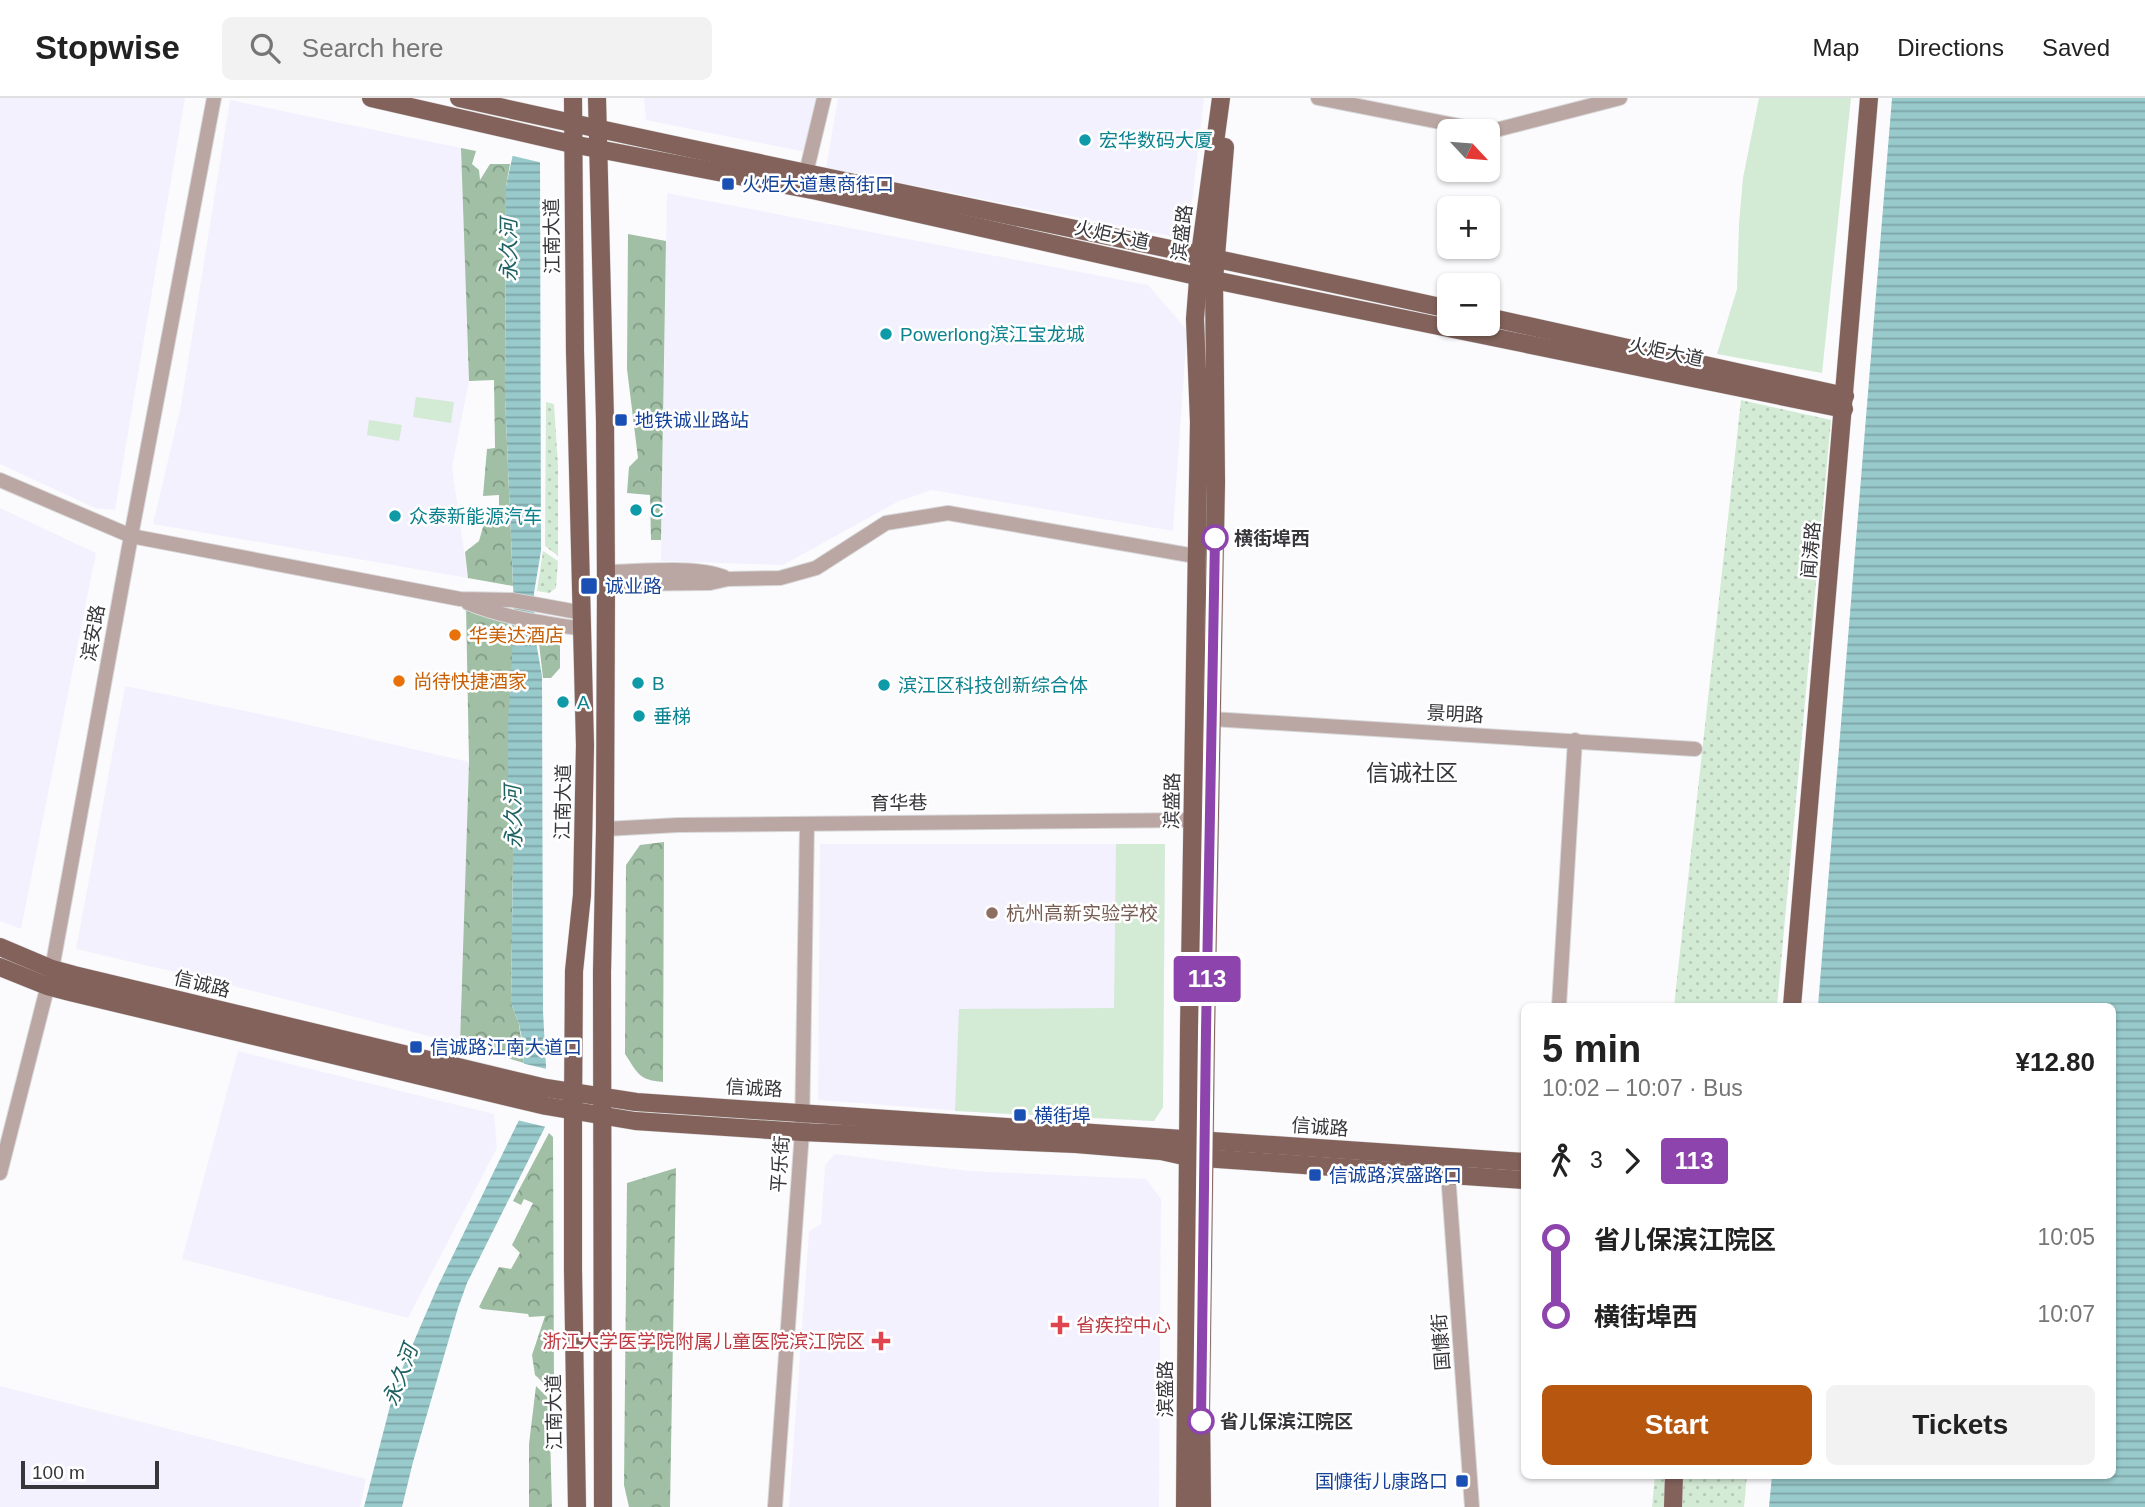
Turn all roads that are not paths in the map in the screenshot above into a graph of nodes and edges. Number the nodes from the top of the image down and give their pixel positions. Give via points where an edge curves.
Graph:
1 (214, 98) edge
2 (371, 98) edge
3 (459, 98) edge
4 (573, 98) edge
5 (597, 98) edge
6 (824, 98) edge
7 (1221, 98) edge
8 (1230, 98) edge
9 (1318, 98) edge
10 (1620, 98) edge
11 (1869, 98) edge
12 (1437, 121) edge
13 (573, 122) junction
14 (598, 128) junction
15 (1500, 128) edge
16 (572, 144) junction
17 (599, 149) junction
18 (806, 173) junction
19 (1208, 256) junction
20 (1206, 278) junction
21 (1437, 306) edge
22 (1500, 320) edge
23 (1844, 402) junction
24 (0, 480) edge
25 (131, 536) junction
26 (1195, 556) junction
27 (606, 578) junction
28 (460, 599) junction
29 (583, 621) junction
30 (1212, 719) junction
31 (1575, 740) junction
32 (1695, 749) dead end
33 (1192, 820) junction
34 (807, 824) junction
35 (605, 829) junction
36 (0, 947) edge
37 (0, 967) edge
38 (49, 977) junction
39 (1559, 1003) edge
40 (1792, 1003) edge
41 (604, 1097) junction
42 (573, 1101) junction
43 (802, 1112) junction
44 (604, 1115) junction
45 (802, 1132) junction
46 (1197, 1148) junction
47 (1521, 1162) edge
48 (0, 1173) edge
49 (1448, 1173) junction
50 (1521, 1180) edge
51 (1674, 1479) edge
52 (577, 1507) edge
53 (603, 1507) edge
54 (775, 1507) edge
55 (1185, 1507) edge
56 (1202, 1507) edge
57 (1472, 1507) edge
58 (1673, 1507) edge

1 - 25 street, 滨安路
2 - 16 main road, 火炬大道
3 - 13 main road, 火炬大道
4 - 13 main road, 江南大道
5 - 14 main road
6 - 18 street
7 - 19 main road, 滨盛路
8 - 19 main road, 滨盛路
9 - 12 street
10 - 15 street
11 - 23 main road, 闻涛路
13 - 14 main road, 火炬大道
13 - 16 main road, 江南大道
14 - 17 main road
14 - 18 main road, 火炬大道
16 - 17 main road, 火炬大道
16 - 29 main road, 江南大道
17 - 20 main road, 火炬大道 via 817,191
17 - 27 main road
18 - 19 main road, 火炬大道
19 - 20 main road, 滨盛路
19 - 21 main road, 火炬大道
20 - 23 main road, 火炬大道
20 - 26 main road, 滨盛路 via 1195,319 1199,422
20 - 30 main road, 滨盛路 via 1216,482
22 - 23 main road, 火炬大道
23 - 40 main road, 闻涛路
24 - 25 street
25 - 28 street
25 - 38 street, 滨安路
26 - 27 street via 948,513 886,523 816,568 780,578 710,583
26 - 33 main road, 滨盛路
27 - 35 main road
28 - 29 street via 557,608
28 - 29 street via 489,611 556,625
29 - 42 main road, 江南大道 via 582,895 574,971
30 - 31 street, 景明路
30 - 46 main road, 滨盛路
31 - 32 street, 景明路
31 - 39 street
33 - 34 street, 育华巷
33 - 46 main road, 滨盛路
34 - 35 street, 育华巷
34 - 43 street, 平乐街
35 - 41 main road
36 - 38 main road, 信诚路
37 - 38 main road, 信诚路
38 - 42 main road, 信诚路
38 - 48 street, 滨安路
41 - 42 main road, 信诚路
41 - 43 main road, 信诚路
41 - 44 main road
42 - 44 main road, 信诚路
42 - 52 main road, 江南大道
43 - 45 street, 平乐街
43 - 46 main road, 信诚路
44 - 45 main road, 信诚路
44 - 53 main road
45 - 46 main road, 信诚路 via 1161,1151
45 - 54 street, 平乐街
46 - 47 main road, 信诚路
46 - 49 main road, 信诚路
46 - 55 main road, 滨盛路
46 - 56 main road, 滨盛路
49 - 50 main road, 信诚路
49 - 57 street, 国慷街
51 - 58 main road

